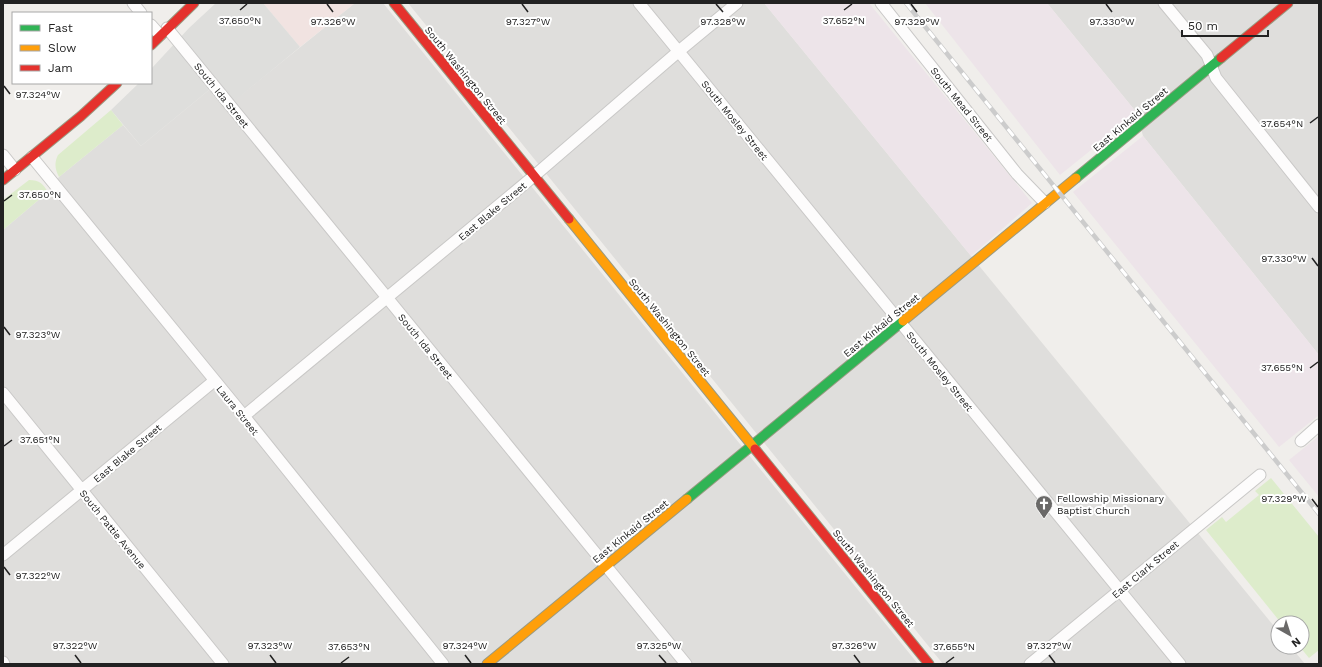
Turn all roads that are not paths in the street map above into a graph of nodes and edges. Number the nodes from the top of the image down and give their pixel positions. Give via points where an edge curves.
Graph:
1 (133, 3) edge
2 (194, 3) edge
3 (394, 3) edge
4 (639, 3) edge
5 (737, 3) edge
6 (881, 3) edge
7 (1164, 3) edge
8 (1288, 3) edge
9 (141, 12) edge
10 (152, 26) edge
11 (163, 32) junction
12 (152, 44) edge
13 (679, 51) junction
14 (1211, 66) junction
15 (116, 84) edge
16 (3, 155) edge
17 (32, 156) junction
18 (15, 170) junction
19 (534, 176) junction
20 (3, 180) edge
21 (1045, 203) junction
22 (1319, 207) edge
23 (387, 298) junction
24 (900, 323) junction
25 (214, 381) junction
26 (3, 393) edge
27 (244, 416) junction
28 (1319, 425) edge
29 (1300, 441) dead end
30 (752, 446) junction
31 (1260, 475) dead end
32 (82, 490) junction
33 (3, 556) edge
34 (606, 566) junction
35 (1120, 590) junction
36 (223, 664) edge
37 (443, 664) edge
38 (487, 664) edge
39 (686, 664) edge
40 (929, 664) edge
41 (1030, 664) edge
42 (1180, 664) edge

1 - 9 street
2 - 11 street
3 - 19 street, South Washington Street
4 - 13 street, South Mosley Street
5 - 13 street, East Blake Street
6 - 21 street, South Mead Street via 1017,174
7 - 14 street via 1206,55
8 - 14 street, East Kinkaid Street
10 - 11 street, South Ida Street
11 - 12 street
11 - 23 street, South Ida Street
13 - 19 street, East Blake Street
13 - 24 street, South Mosley Street
14 - 21 street, East Kinkaid Street
14 - 22 street via 1216,78
15 - 17 street
16 - 18 street
17 - 18 street
17 - 25 street, Laura Street
18 - 20 street
19 - 23 street, East Blake Street
19 - 30 street, South Washington Street
21 - 24 street, East Kinkaid Street
23 - 27 street, East Blake Street
23 - 34 street, South Ida Street
24 - 30 street, East Kinkaid Street
24 - 35 street, South Mosley Street
25 - 27 street, Laura Street
25 - 32 street, East Blake Street
26 - 32 street, South Pattie Avenue
27 - 37 street, Laura Street
28 - 29 street
30 - 34 street, East Kinkaid Street
30 - 40 street, South Washington Street
31 - 35 street, East Clark Street
32 - 33 street, East Blake Street
32 - 36 street, South Pattie Avenue
34 - 38 street, East Kinkaid Street
34 - 39 street, South Ida Street
35 - 41 street, East Clark Street
35 - 42 street, South Mosley Street

